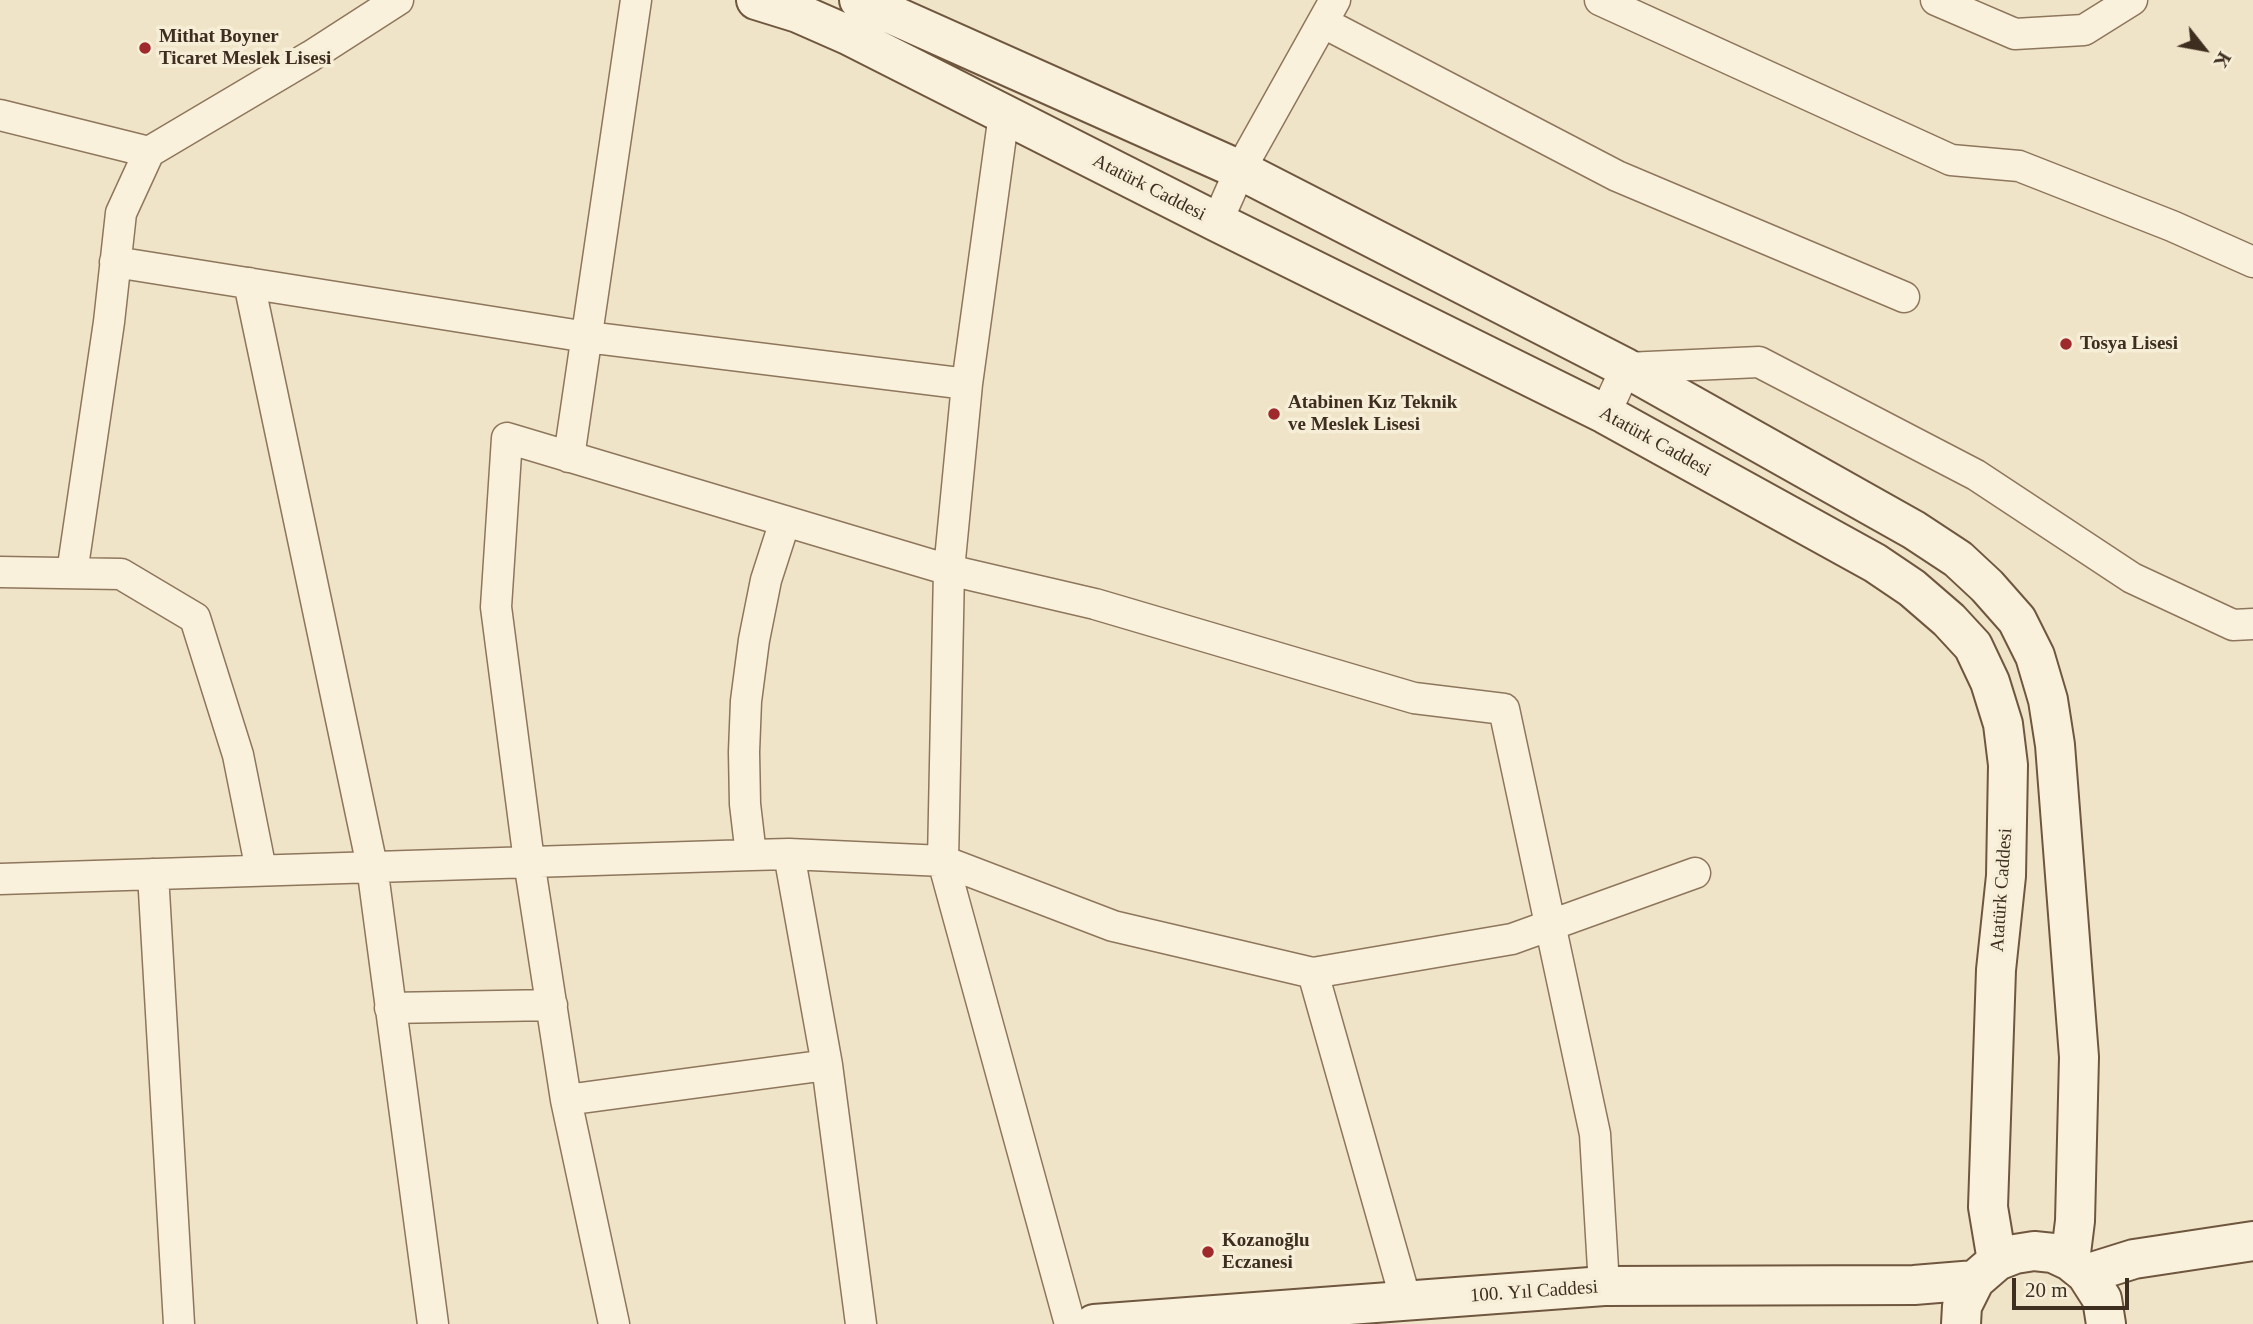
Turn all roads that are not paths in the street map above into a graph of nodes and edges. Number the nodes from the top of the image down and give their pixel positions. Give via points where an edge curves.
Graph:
1 (398, 0) edge
2 (636, 0) edge
3 (756, 0) edge
4 (859, 0) edge
5 (1600, 0) edge
6 (1936, 0) edge
7 (2132, 0) edge
8 (1329, 11) edge
9 (1004, 114) junction
10 (0, 115) edge
11 (149, 152) junction
12 (1240, 170) junction
13 (1217, 222) junction
14 (115, 262) junction
15 (2253, 262) edge
16 (249, 283) junction
17 (1904, 297) dead end
18 (587, 337) junction
19 (1626, 368) junction
20 (967, 384) junction
21 (1605, 414) junction
22 (569, 457) junction
23 (785, 522) junction
24 (949, 570) junction
25 (0, 572) edge
26 (72, 573) junction
27 (2253, 624) edge
28 (789, 854) junction
29 (751, 855) junction
30 (529, 861) junction
31 (943, 861) junction
32 (372, 866) junction
33 (261, 870) junction
34 (1695, 873) dead end
35 (153, 874) junction
36 (0, 879) edge
37 (1549, 926) junction
38 (1313, 973) junction
39 (552, 1005) junction
40 (390, 1007) junction
41 (827, 1065) junction
42 (566, 1100) junction
43 (2253, 1241) edge
44 (2078, 1267) junction
45 (1986, 1271) junction
46 (1604, 1286) junction
47 (1407, 1312) edge
48 (179, 1324) edge
49 (433, 1324) edge
50 (614, 1324) edge
51 (860, 1324) edge
52 (1070, 1324) edge
53 (1094, 1324) edge
54 (1961, 1324) edge
55 (2106, 1324) edge

1 - 11 street
2 - 18 street
3 - 9 main road, Atatürk Caddesi via 848,35
4 - 12 main road
5 - 15 street via 1951,160 2019,166
6 - 7 street via 2015,34 2084,30
8 - 12 street
8 - 17 street via 1617,176
9 - 13 main road, Atatürk Caddesi
9 - 20 street
10 - 11 street
11 - 14 street via 121,213
12 - 13 street
12 - 19 main road
13 - 21 main road, Atatürk Caddesi
14 - 16 street
14 - 26 street
16 - 18 street
16 - 32 street
18 - 20 street
18 - 22 street
19 - 21 street
19 - 27 street via 1759,362 1976,475 2132,578 2233,625
19 - 44 main road via 1925,537 1958,559 2017,620 2035,656 2055,745 2079,1057 2074,1221
20 - 24 street
21 - 45 main road, Atatürk Caddesi via 1875,563 1912,588 1973,646 1990,681 2003,724 2008,765
22 - 23 street
22 - 30 street via 508,438 496,607
23 - 24 street
23 - 29 street via 764,592 746,701 745,804
24 - 31 street
24 - 37 street via 1095,604 1414,698 1504,709
25 - 26 street
26 - 33 street via 121,574 195,618 238,755
28 - 29 street
28 - 31 street
28 - 41 street
29 - 30 street
30 - 32 street
30 - 39 street
31 - 38 street via 1113,926
31 - 52 street
32 - 33 street
32 - 40 street
33 - 35 street
34 - 37 street
35 - 36 street
35 - 48 street
37 - 38 street via 1512,939
37 - 46 street via 1595,1134
38 - 47 street
39 - 40 street
39 - 42 street
40 - 49 street
41 - 42 street
41 - 51 street
42 - 50 street
43 - 44 main road
44 - 45 main road, 100. Yıl Caddesi via 2053,1254 2034,1251 2015,1254
44 - 55 main road via 2102,1299
45 - 46 main road, 100. Yıl Caddesi via 1914,1285
45 - 54 main road via 1962,1306
46 - 47 main road, 100. Yıl Caddesi
47 - 53 main road, 100. Yıl Caddesi

